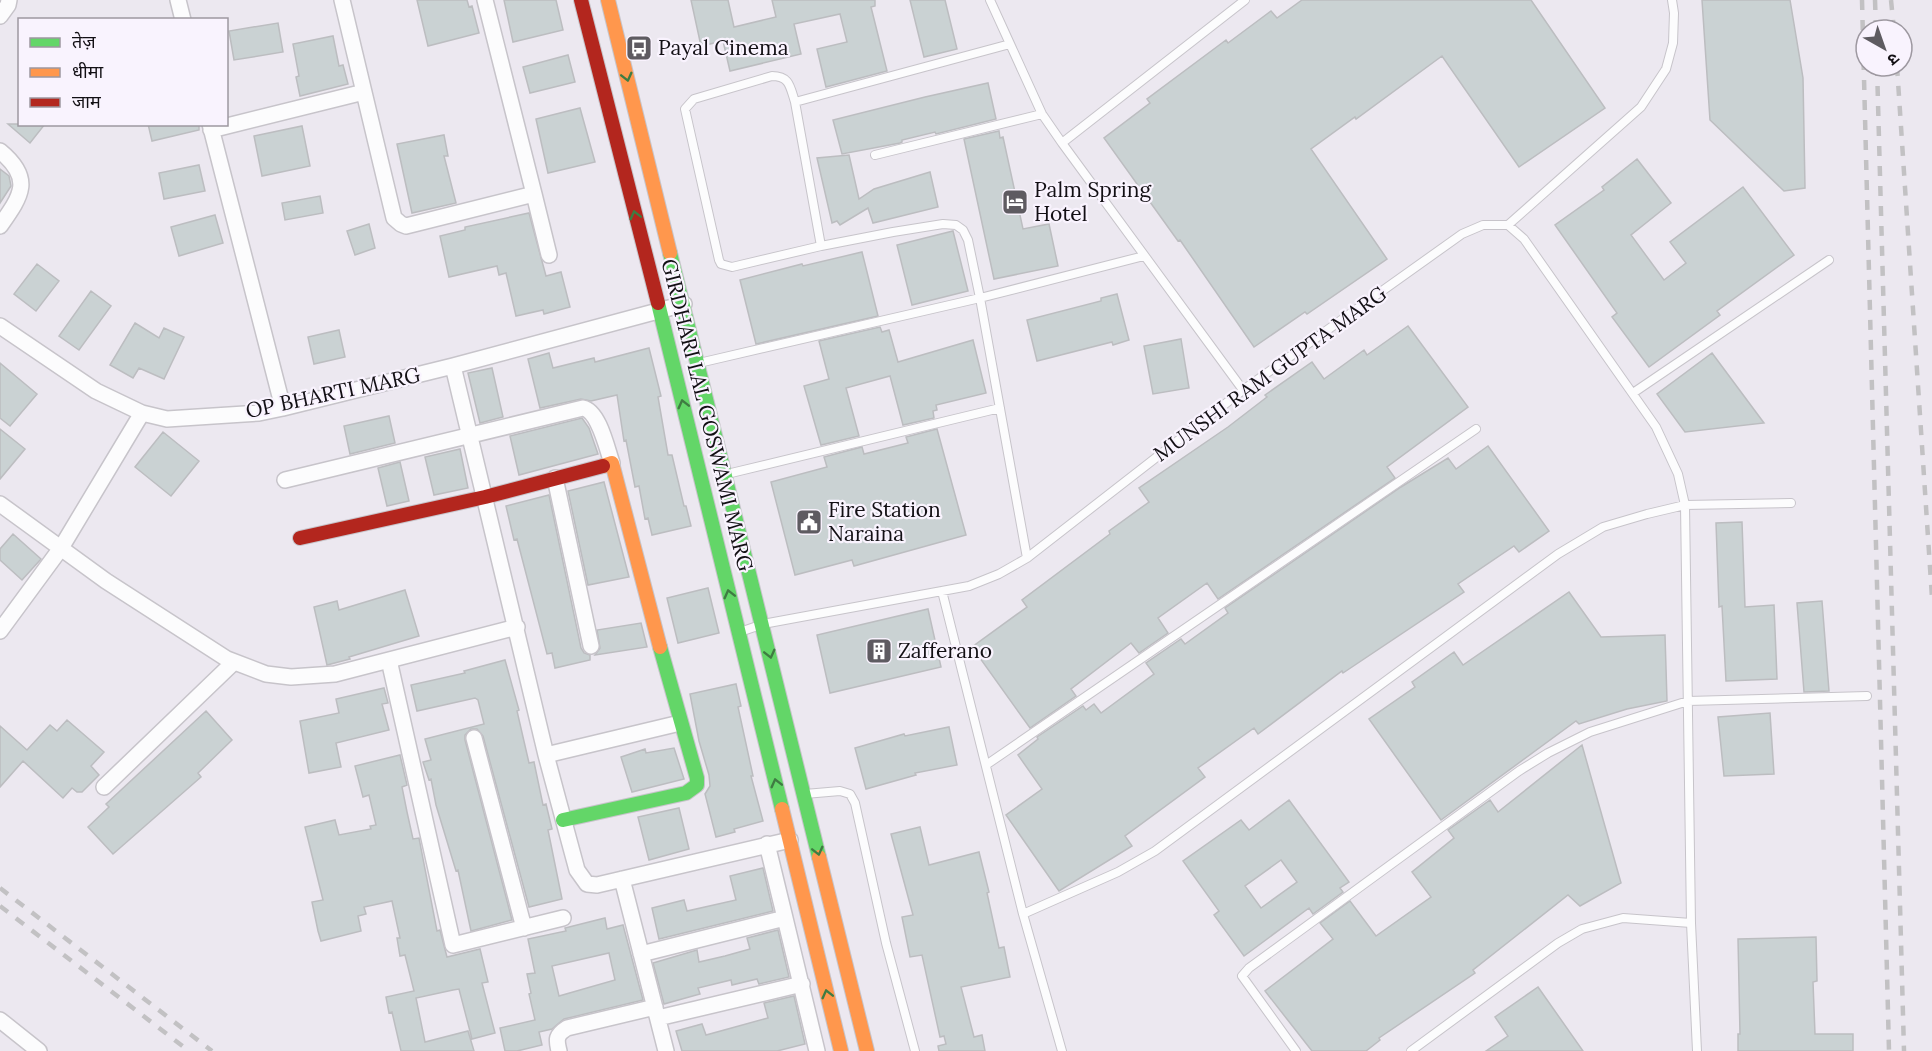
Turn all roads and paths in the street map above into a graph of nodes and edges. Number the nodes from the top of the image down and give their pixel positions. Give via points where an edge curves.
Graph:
1 (9, 0) edge
2 (178, 0) edge
3 (342, 0) edge
4 (485, 0) edge
5 (581, 0) edge
6 (608, 0) edge
7 (990, 0) edge
8 (1245, 0) edge
9 (1672, 0) edge
10 (0, 16) edge
11 (182, 18) edge
12 (1010, 44) junction
13 (364, 92) junction
14 (795, 102) junction
15 (1042, 114) junction
16 (228, 123) edge
17 (210, 127) edge
18 (1062, 143) junction
19 (0, 152) edge
20 (875, 155) dead end
21 (534, 194) junction
22 (1508, 225) junction
23 (0, 226) edge
24 (821, 246) junction
25 (549, 255) dead end
26 (1144, 256) junction
27 (1829, 260) dead end
28 (980, 298) junction
29 (684, 304) junction
30 (659, 309) junction
31 (0, 326) edge
32 (698, 363) junction
33 (453, 366) junction
34 (1243, 390) junction
35 (1633, 393) junction
36 (283, 408) junction
37 (1000, 408) junction
38 (142, 413) junction
39 (1476, 429) dead end
40 (471, 436) junction
41 (612, 463) junction
42 (726, 474) junction
43 (555, 478) junction
44 (285, 480) dead end
45 (485, 497) junction
46 (1791, 503) dead end
47 (0, 504) edge
48 (1685, 505) junction
49 (300, 538) dead end
50 (61, 548) junction
51 (1028, 558) junction
52 (942, 591) junction
53 (763, 624) junction
54 (517, 627) junction
55 (0, 631) edge
56 (739, 632) junction
57 (591, 645) dead end
58 (389, 660) junction
59 (234, 662) junction
60 (1867, 696) dead end
61 (1688, 701) junction
62 (680, 723) junction
63 (474, 738) dead end
64 (546, 755) junction
65 (986, 765) junction
66 (104, 787) dead end
67 (805, 794) junction
68 (563, 820) junction
69 (790, 840) junction
70 (767, 844) junction
71 (622, 879) junction
72 (1023, 914) junction
73 (563, 918) dead end
74 (785, 918) junction
75 (1691, 923) junction
76 (524, 928) junction
77 (641, 954) junction
78 (802, 984) junction
79 (656, 1012) junction
80 (0, 1020) edge
81 (39, 1051) edge
82 (559, 1051) edge
83 (666, 1051) edge
84 (817, 1051) edge
85 (841, 1051) edge
86 (867, 1051) edge
87 (915, 1051) edge
88 (1062, 1051) edge
89 (1296, 1051) edge
90 (1411, 1051) edge
91 (1697, 1051) edge

1 - 10 street
2 - 11 street
3 - 13 street
4 - 21 street
30 -> 5 main road, GIRDHARI LAL GOSWAMI MARG
6 -> 29 main road, GIRDHARI LAL GOSWAMI MARG
7 - 12 lane
8 - 18 lane
9 - 22 lane via 1673,43 1666,69 1641,107
12 - 14 lane
12 - 15 lane
13 - 16 street
13 - 21 street via 394,218 401,224 406,226
14 - 24 lane
14 - 24 lane via 785,78 772,76 694,99 685,110 721,264 732,267
15 - 18 lane
15 - 20 lane
17 - 36 street
18 - 26 lane
19 - 23 street via 15,163 21,188
21 - 25 street
22 - 34 lane, MUNSHI RAM GUPTA MARG via 1483,225 1462,234
22 - 35 lane via 1524,239
24 - 28 lane via 956,225 968,240
26 - 28 lane
26 - 34 lane
27 - 35 lane
28 - 32 lane
28 - 37 lane
29 - 30 street, OP BHARTI MARG
29 - 32 main road, GIRDHARI LAL GOSWAMI MARG
30 - 33 street, OP BHARTI MARG
56 -> 30 main road, GIRDHARI LAL GOSWAMI MARG
31 - 38 street, OP BHARTI MARG via 96,392
32 - 42 main road, GIRDHARI LAL GOSWAMI MARG
33 - 36 street, OP BHARTI MARG
33 - 40 street
34 - 51 lane, MUNSHI RAM GUPTA MARG
35 - 48 lane via 1668,451
36 - 38 street, OP BHARTI MARG via 167,419
37 - 42 lane
37 - 51 lane
38 - 50 street
39 - 65 lane
40 - 41 street via 583,408 596,418
40 - 44 street
40 - 45 street
41 - 43 main road
41 - 62 main road
42 - 53 main road, GIRDHARI LAL GOSWAMI MARG
43 - 45 main road
43 - 57 street
45 - 49 main road
45 - 54 street
46 - 48 lane
47 - 50 street
48 - 61 lane
48 - 72 lane via 1603,527 1558,555 1155,851 1118,872
50 - 55 street
50 - 59 street via 105,581
51 - 52 lane, MUNSHI RAM GUPTA MARG via 969,586
52 - 53 lane, MUNSHI RAM GUPTA MARG
52 - 65 lane
53 - 56 lane, MUNSHI RAM GUPTA MARG
53 -> 67 main road, GIRDHARI LAL GOSWAMI MARG
54 - 58 street
54 - 64 street
69 -> 56 main road, GIRDHARI LAL GOSWAMI MARG
58 - 59 street via 335,674 291,677 266,674
58 - 76 street via 453,945
59 - 66 street
60 - 61 lane
61 - 75 lane
61 - 89 lane via 1590,732 1548,753 1249,968 1242,976
62 - 64 street
62 - 68 main road via 697,778 693,789
63 - 76 street
64 - 68 street
65 - 72 lane
67 -> 86 main road, GIRDHARI LAL GOSWAMI MARG
67 - 87 lane via 840,791 850,794 855,803
68 - 71 street via 577,870 587,884
69 - 70 street
85 -> 69 main road, GIRDHARI LAL GOSWAMI MARG
70 - 71 street
70 - 74 street
71 - 77 street
72 - 88 lane
73 - 76 street
74 - 77 street
74 - 78 street
75 - 90 lane via 1623,918 1582,929
75 - 91 lane
77 - 79 street
78 - 79 street
78 - 84 street
79 - 82 street via 567,1028 558,1034
79 - 83 street
80 - 81 street

